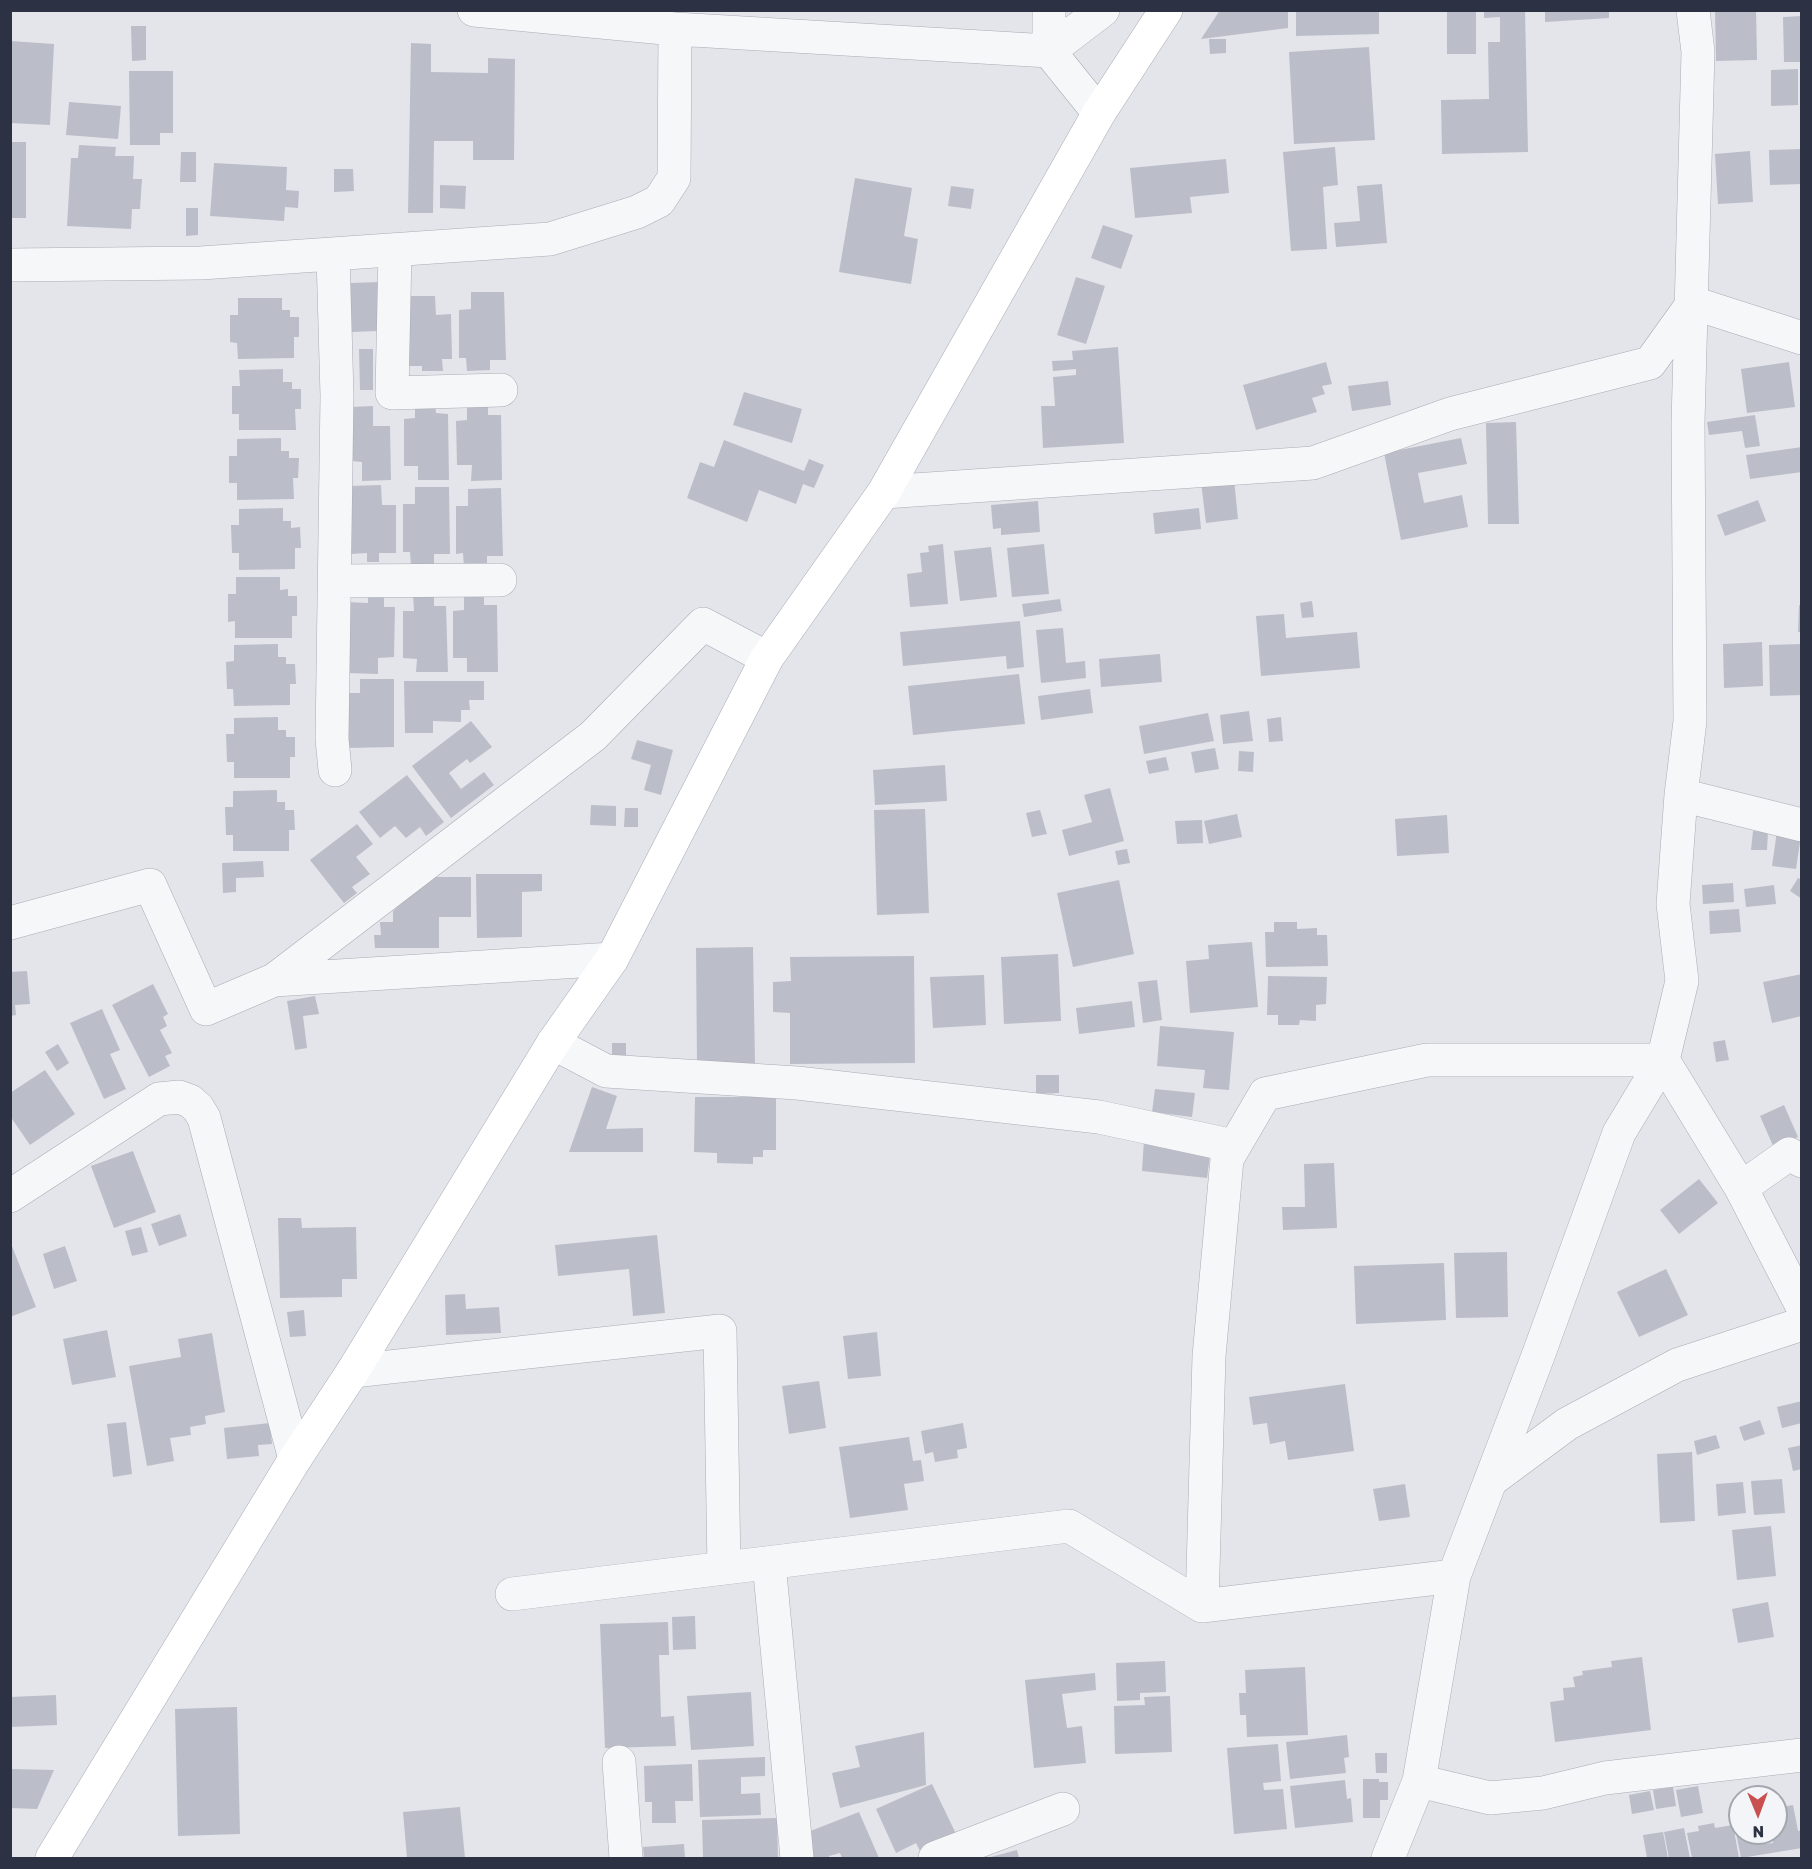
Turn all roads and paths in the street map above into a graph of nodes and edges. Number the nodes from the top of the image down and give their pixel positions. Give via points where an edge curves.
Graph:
1 (474, 10) edge
2 (1048, 10) edge
3 (1103, 10) edge
4 (1166, 10) edge
5 (1693, 10) edge
6 (529, 13) edge
7 (675, 29) junction
8 (1049, 51) junction
9 (1099, 113) junction
10 (395, 251) junction
11 (333, 255) junction
12 (10, 265) edge
13 (1693, 303) junction
14 (1802, 338) edge
15 (501, 390) dead end
16 (884, 492) junction
17 (500, 580) dead end
18 (335, 581) junction
19 (767, 658) junction
20 (335, 770) dead end
21 (1681, 795) junction
22 (1802, 825) edge
23 (10, 923) edge
24 (612, 959) junction
25 (274, 980) junction
26 (553, 1043) junction
27 (1663, 1060) junction
28 (1234, 1146) junction
29 (1797, 1154) edge
30 (1741, 1188) junction
31 (10, 1196) edge
32 (1802, 1306) edge
33 (1802, 1324) edge
34 (352, 1371) junction
35 (295, 1459) junction
36 (1490, 1481) junction
37 (769, 1563) junction
38 (724, 1568) junction
39 (1454, 1576) junction
40 (512, 1594) dead end
41 (1202, 1606) junction
42 (1802, 1755) edge
43 (619, 1762) dead end
44 (1419, 1781) junction
45 (1063, 1809) dead end
46 (52, 1858) edge
47 (626, 1858) edge
48 (797, 1858) edge
49 (935, 1858) edge
50 (1388, 1858) edge

1 - 6 street
2 - 8 street
3 - 8 street
4 - 9 street
5 - 13 street via 1698,52
6 - 7 street
7 - 8 street
7 - 10 street via 674,178 659,201 637,212 549,239
8 - 9 street
9 - 16 street
10 - 11 street
10 - 15 street via 392,393
11 - 12 street via 201,263
11 - 18 street via 337,396
13 - 14 street
13 - 16 street via 1650,363 1450,414 1313,463
13 - 21 street via 1688,423 1690,721
16 - 19 street
17 - 18 street
18 - 20 street
19 - 24 street
19 - 25 street via 703,624 593,736
21 - 22 street
21 - 27 street via 1673,904 1682,981
23 - 25 street via 150,885 206,1009
24 - 25 street
24 - 26 street
26 - 28 street via 606,1071 797,1083 1099,1117
26 - 34 street
27 - 28 street via 1427,1060 1265,1094
27 - 30 street
27 - 36 street via 1619,1133
28 - 41 street via 1227,1159 1209,1356
29 - 30 street
30 - 32 street
31 - 35 street via 159,1099 180,1097 198,1108 204,1118
33 - 36 street via 1677,1365 1567,1424
34 - 35 street
34 - 38 street via 720,1331
35 - 46 street
36 - 39 street
37 - 38 street
37 - 41 street via 1069,1526
37 - 48 street
38 - 40 street
39 - 41 street
39 - 44 street
42 - 44 street via 1605,1778 1543,1793 1490,1798
43 - 47 street
44 - 50 street
45 - 49 street

